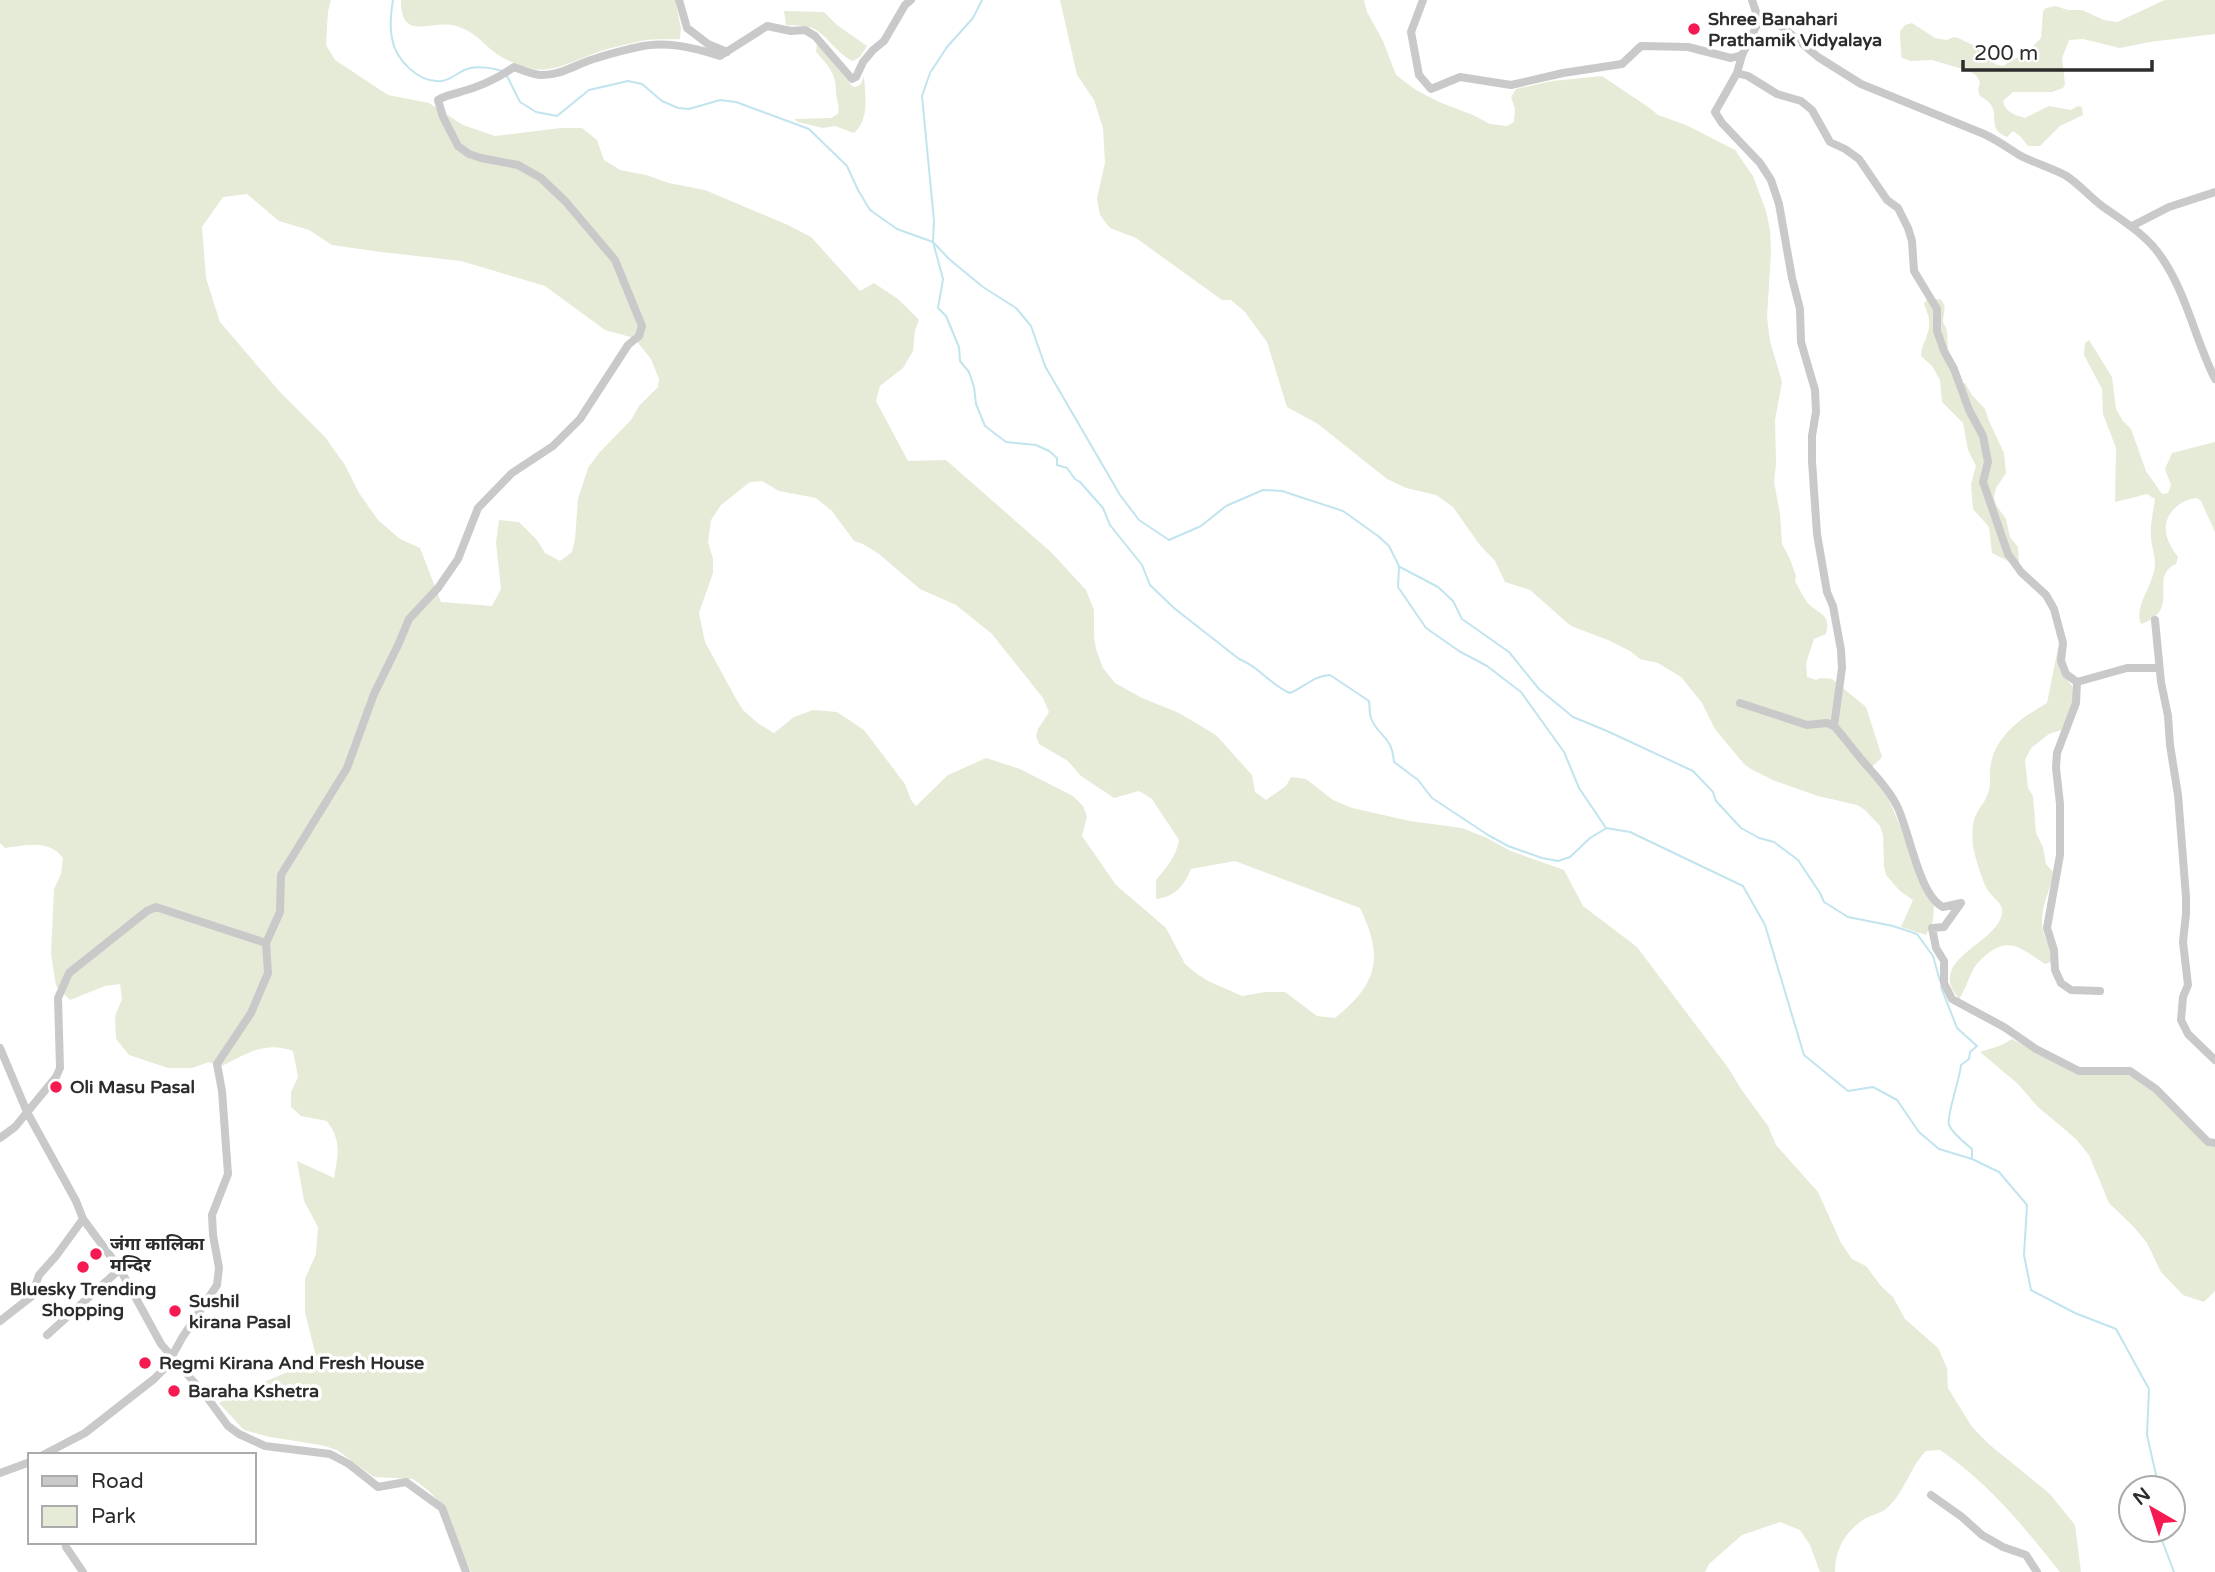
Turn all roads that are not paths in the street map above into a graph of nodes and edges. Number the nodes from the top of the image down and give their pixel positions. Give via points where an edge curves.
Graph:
1 (679, 0) edge
2 (911, 0) edge
3 (1423, 0) edge
4 (1752, 0) edge
5 (1759, 21) junction
6 (727, 52) junction
7 (1742, 55) junction
8 (1737, 73) junction
9 (2215, 192) edge
10 (2132, 226) junction
11 (2215, 379) edge
12 (2155, 620) dead end
13 (2160, 668) junction
14 (2077, 682) junction
15 (1740, 703) dead end
16 (1834, 726) junction
17 (266, 943) junction
18 (2100, 992) dead end
19 (0, 1048) edge
20 (2215, 1060) edge
21 (27, 1112) junction
22 (0, 1138) edge
23 (2215, 1143) edge
24 (83, 1219) junction
25 (120, 1269) junction
26 (0, 1321) edge
27 (47, 1335) dead end
28 (172, 1357) junction
29 (47, 1453) edge
30 (28, 1463) edge
31 (0, 1473) edge
32 (1931, 1495) dead end
33 (65, 1544) edge
34 (83, 1572) edge
35 (466, 1572) edge
36 (2037, 1572) edge

1 - 6 street via 687,28
2 - 6 street via 852,79 805,30 767,26
3 - 7 street via 1411,32 1419,75 1431,89 1460,77 1511,85 1622,64 1642,46 1688,47 1731,58
4 - 5 street
5 - 7 street
5 - 10 street via 1780,25 1861,84 1992,138 2066,176
6 - 17 street via 720,56 667,44 636,47 540,75 514,67 499,78 438,100 458,146 481,159 518,165 541,178 566,202 615,260 642,326 580,419 553,446 512,473 478,508 458,559 409,619 374,694 347,768 281,875 280,912
7 - 8 street
8 - 14 street via 1812,110 1830,142 1859,159 1887,200 1898,208 1912,241 1914,271 1937,309 1937,331 1944,351 1983,436 1988,462 1983,482 2008,554 2054,609 2063,643 2061,661 2066,674
8 - 16 street via 1715,112 1771,180 1800,309 1801,342 1815,390 1812,461 1817,534 1842,668
9 - 10 street via 2169,207
10 - 11 street via 2161,256 2180,288
12 - 13 street
13 - 14 street via 2127,668
13 - 20 street via 2178,795 2186,897 2183,942 2188,985 2181,1020 2188,1034
14 - 18 street via 2076,703 2057,753 2060,855 2047,928 2061,983 2071,989
15 - 16 street via 1807,725
16 - 23 street via 1898,806 1935,902 1943,907 1961,903 1944,928 1932,928 1952,999 2079,1071 2130,1071 2156,1089 2208,1142
17 - 21 street via 168,910 156,907 147,911 69,973 58,998 60,1068
17 - 28 street via 268,973 251,1013 217,1064 228,1174 212,1215 217,1285
19 - 21 street
21 - 22 street
21 - 24 street
24 - 25 street
24 - 26 street via 39,1275 32,1296
25 - 27 street
25 - 28 street
28 - 29 street via 154,1379 85,1433
28 - 35 street via 239,1434 265,1446 330,1454 378,1487 406,1482 442,1508
30 - 31 street
32 - 36 street via 1982,1535 2026,1555
33 - 34 street

